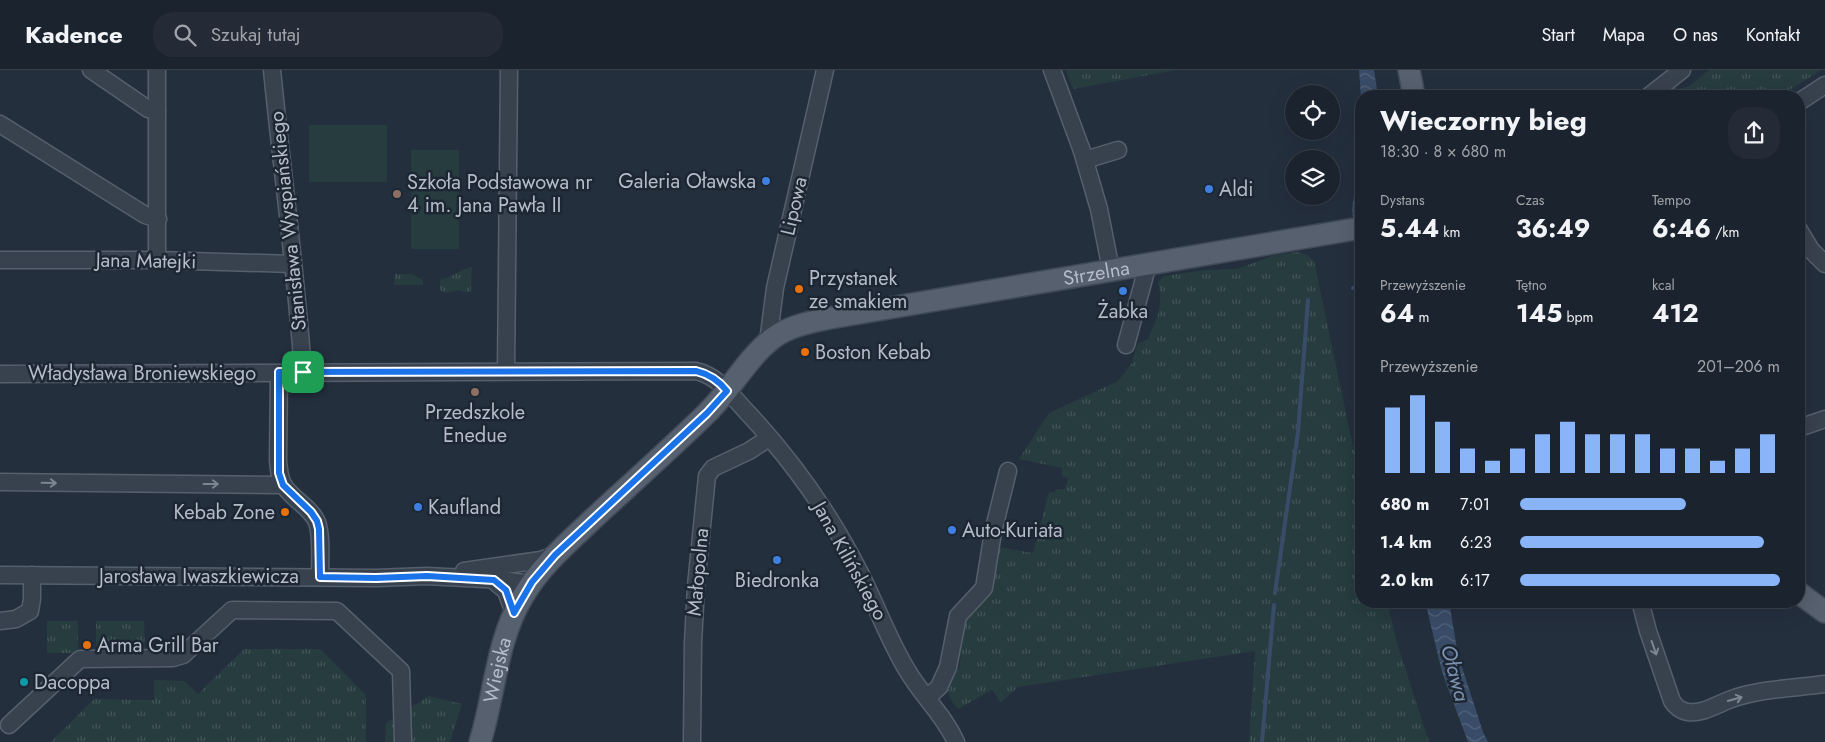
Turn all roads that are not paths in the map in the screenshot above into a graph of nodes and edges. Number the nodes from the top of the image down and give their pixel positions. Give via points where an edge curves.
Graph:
1 (91, 70) edge
2 (157, 70) edge
3 (272, 70) edge
4 (509, 70) edge
5 (825, 70) edge
6 (1052, 70) edge
7 (1409, 70) edge
8 (1682, 70) edge
9 (1825, 85) edge
10 (1413, 90) edge
11 (1657, 90) edge
12 (1805, 98) edge
13 (157, 111) junction
14 (0, 124) edge
15 (1118, 150) dead end
16 (1084, 156) junction
17 (158, 220) junction
18 (1355, 229) edge
19 (1805, 240) edge
20 (0, 260) edge
21 (157, 260) junction
22 (292, 264) junction
23 (1148, 264) junction
24 (1825, 264) edge
25 (1111, 270) junction
26 (768, 342) junction
27 (1126, 345) dead end
28 (506, 371) junction
29 (279, 372) junction
30 (303, 372) junction
31 (0, 374) edge
32 (727, 391) junction
33 (1825, 419) edge
34 (1805, 426) edge
35 (769, 438) junction
36 (1008, 471) dead end
37 (0, 482) edge
38 (283, 485) junction
39 (555, 555) junction
40 (511, 565) junction
41 (0, 575) edge
42 (32, 575) junction
43 (427, 576) junction
44 (320, 577) junction
45 (494, 580) junction
46 (532, 581) junction
47 (1805, 597) edge
48 (1642, 608) edge
49 (1825, 612) edge
50 (514, 613) junction
51 (0, 621) edge
52 (1825, 684) edge
53 (927, 698) junction
54 (9, 725) dead end
55 (403, 742) edge
56 (480, 742) edge
57 (692, 742) edge
58 (956, 742) edge

1 - 13 street via 148,109
2 - 13 street
3 - 22 street, Stanisława Wyspiańskiego
4 - 28 street
5 - 26 street, Lipowa via 776,284
6 - 16 street
7 - 10 main road
8 - 11 street
9 - 12 street
13 - 17 street
14 - 17 street
15 - 16 street
16 - 25 street via 1101,215
17 - 21 street
18 - 23 main road, Strzelna
19 - 24 street
20 - 21 street, Jana Matejki
21 - 22 street, Jana Matejki
22 - 30 street, Stanisława Wyspiańskiego via 299,308
23 - 25 main road, Strzelna
23 - 27 street
25 - 26 main road, Strzelna via 830,318 783,332
26 - 32 main road, Wiejska
28 - 30 street, Władysława Broniewskiego
28 - 32 street, Władysława Broniewskiego via 696,371 713,378
29 - 30 street, Władysława Broniewskiego
29 - 31 street, Władysława Broniewskiego
29 - 38 street via 278,461
32 - 35 street, Jana Kilińskiego
32 - 39 main road, Wiejska
33 - 34 street
35 - 53 street, Jana Kilińskiego via 828,516 907,670
35 - 57 street, Małopolna via 713,468 707,476 692,643
36 - 53 street via 984,588 958,616 948,667 935,692
37 -> 38 street
38 - 44 street via 317,521
39 - 40 street, Jarosława Iwaszkiewicza
39 - 46 main road, Wiejska
40 - 43 street, Jarosława Iwaszkiewicza
40 - 46 street via 526,571
41 - 42 street, Jarosława Iwaszkiewicza
42 - 44 street, Jarosława Iwaszkiewicza
42 - 51 street via 30,611 16,619
43 - 44 street, Jarosława Iwaszkiewicza
43 - 45 street, Jarosława Iwaszkiewicza
45 - 46 street, Jarosława Iwaszkiewicza
45 - 50 street via 506,590
46 - 50 main road, Wiejska
47 - 49 main road
48 -> 52 street via 1672,701 1684,711 1713,708 1750,694
50 - 56 main road, Wiejska via 502,648
53 - 58 street, Jana Kilińskiego
54 - 55 street via 80,660 173,658 183,655 232,610 337,610 401,671

